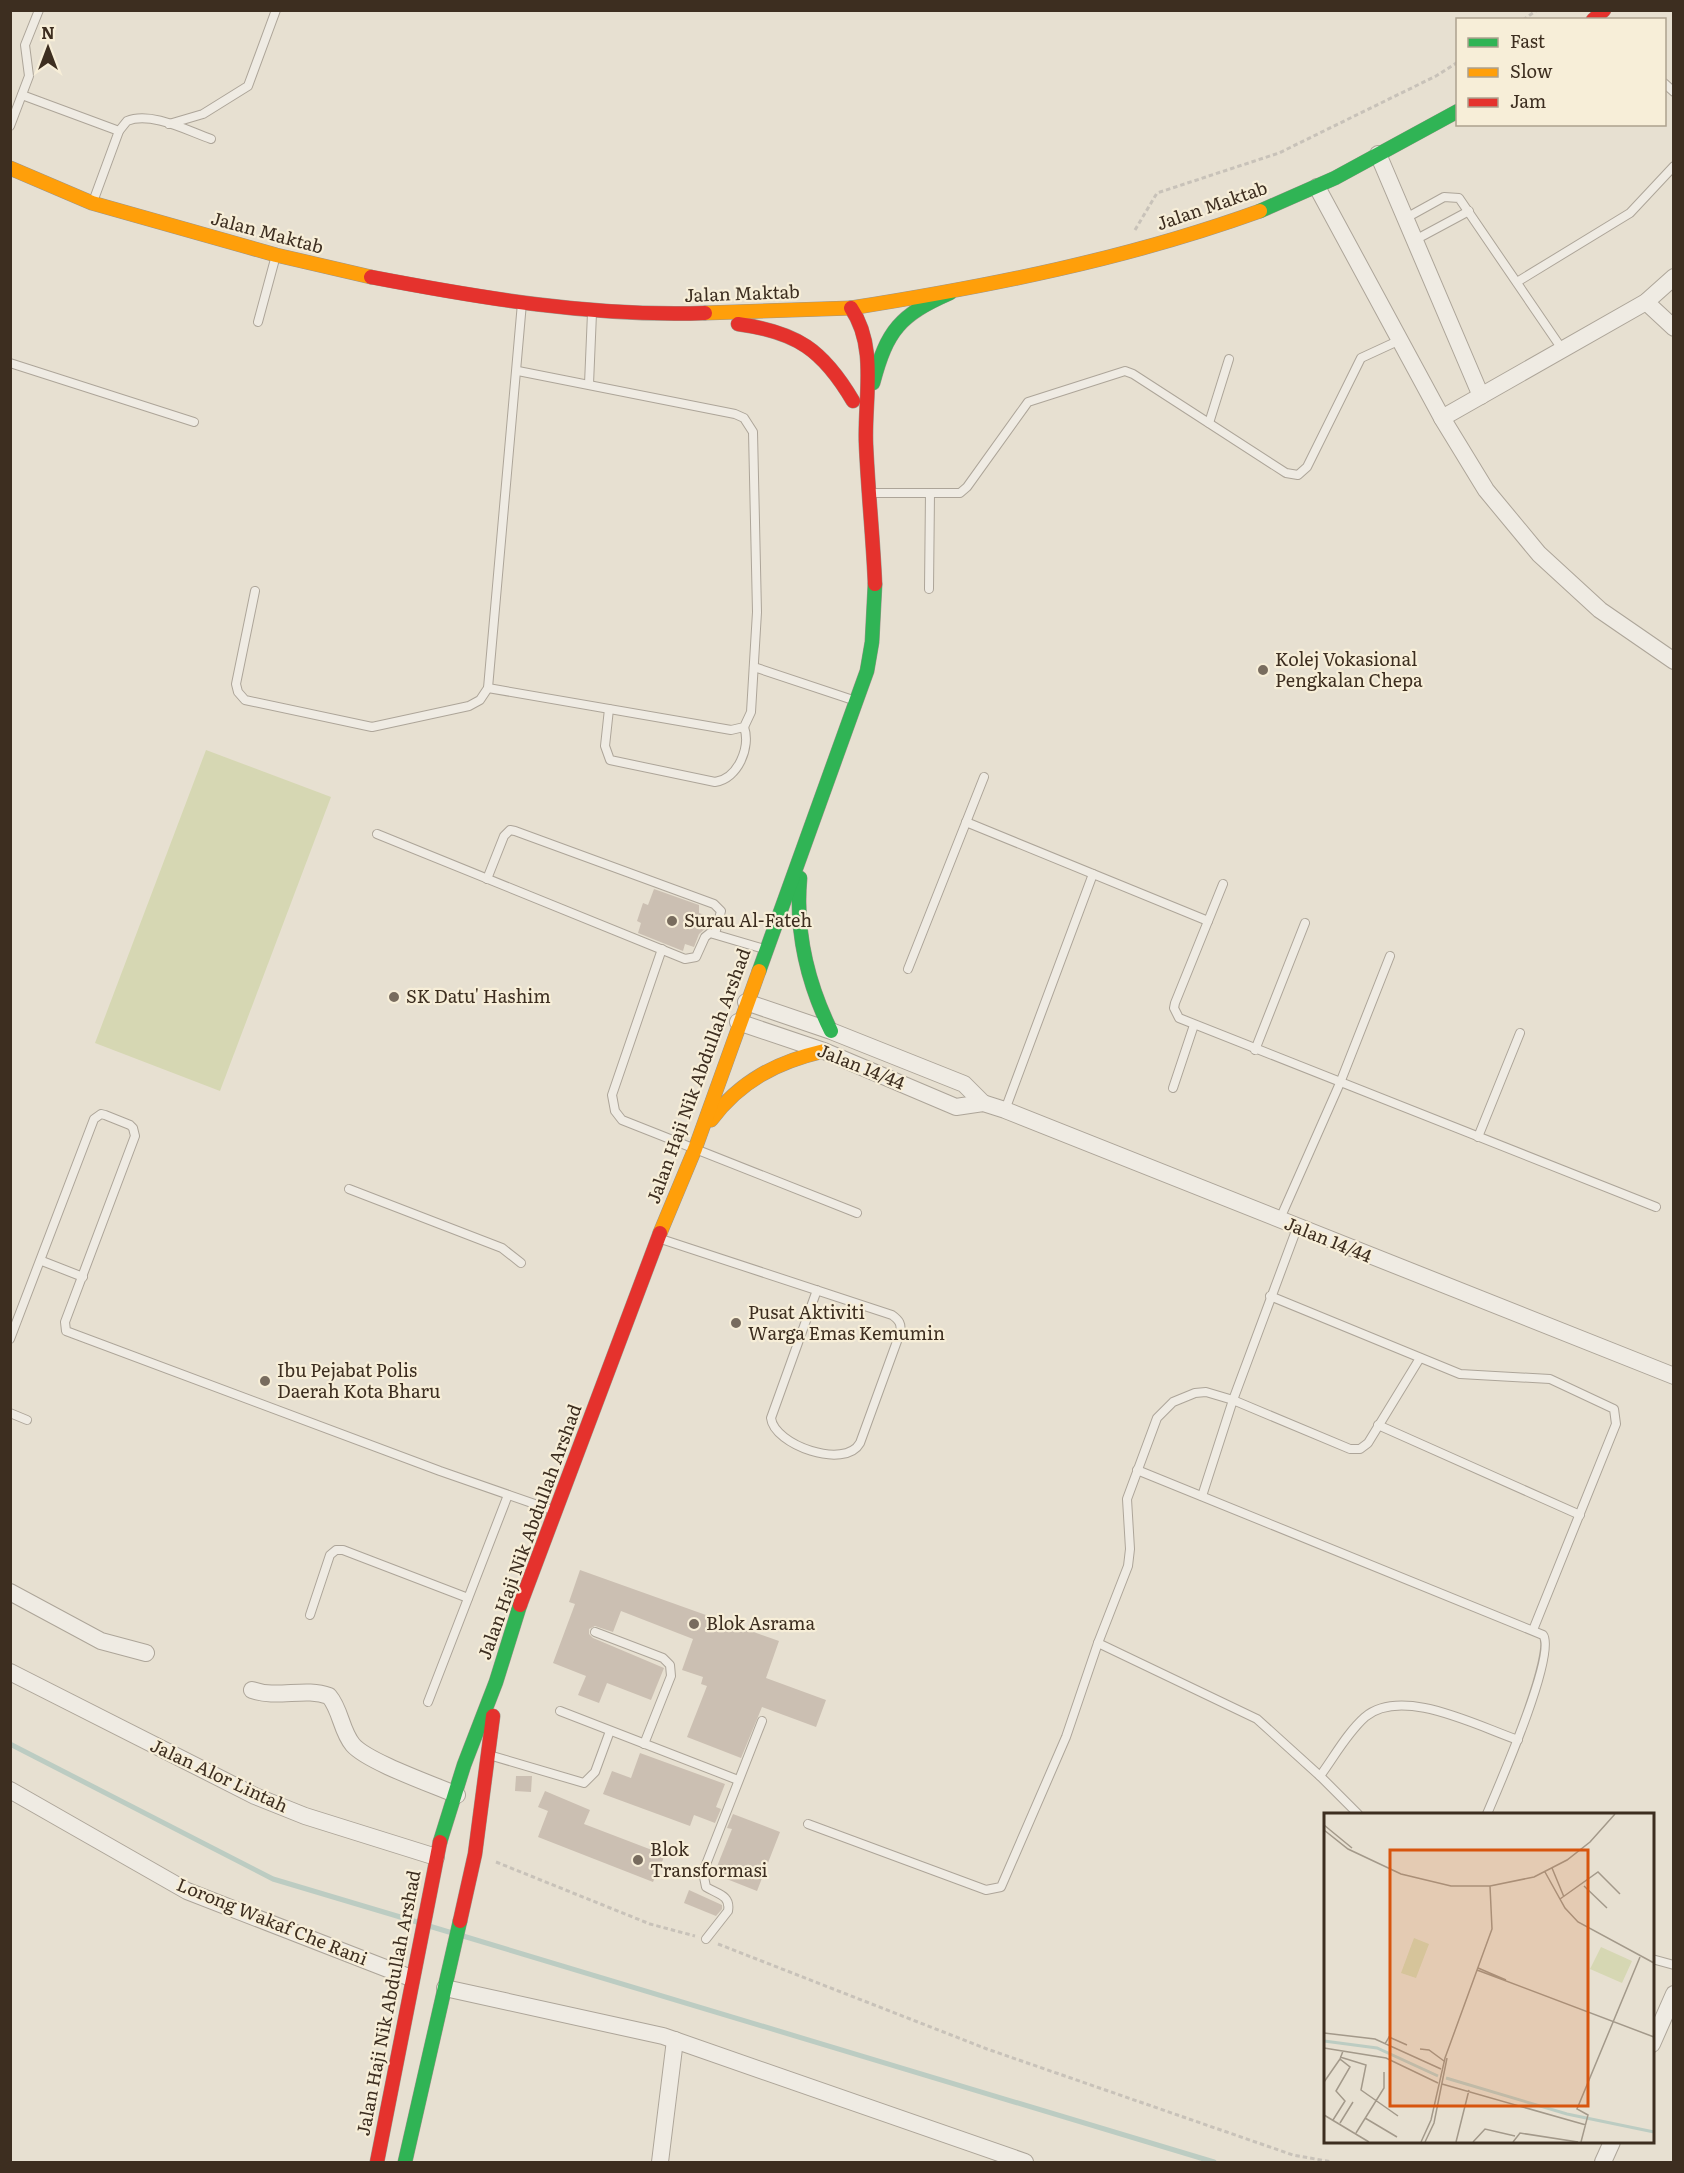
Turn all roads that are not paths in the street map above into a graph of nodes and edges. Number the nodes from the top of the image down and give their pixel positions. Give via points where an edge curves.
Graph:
1 (39, 10) edge
2 (276, 10) edge
3 (22, 95) junction
4 (1456, 112) edge
5 (169, 124) junction
6 (10, 126) edge
7 (120, 131) junction
8 (211, 139) dead end
9 (1378, 154) junction
10 (1674, 166) edge
11 (10, 168) edge
12 (1317, 187) junction
13 (92, 203) junction
14 (1469, 211) junction
15 (1406, 218) junction
16 (1414, 240) junction
17 (276, 255) junction
18 (1674, 277) edge
19 (1517, 282) junction
20 (950, 293) junction
21 (1646, 302) junction
22 (522, 303) junction
23 (851, 309) junction
24 (592, 311) junction
25 (643, 315) junction
26 (258, 322) dead end
27 (845, 324) dead end
28 (1674, 327) edge
29 (1400, 340) junction
30 (1562, 350) junction
31 (1229, 359) dead end
32 (10, 363) edge
33 (849, 368) dead end
34 (518, 371) junction
35 (589, 384) junction
36 (1481, 396) junction
37 (869, 398) junction
38 (853, 401) junction
39 (1442, 418) junction
40 (194, 422) dead end
41 (1209, 423) junction
42 (866, 436) junction
43 (870, 493) junction
44 (930, 493) junction
45 (929, 589) dead end
46 (255, 591) dead end
47 (1674, 661) edge
48 (754, 667) junction
49 (488, 688) junction
50 (857, 701) junction
51 (609, 709) junction
52 (744, 727) junction
53 (984, 777) dead end
54 (966, 822) junction
55 (812, 823) junction
56 (378, 834) dead end
57 (1093, 874) junction
58 (487, 879) junction
59 (1223, 884) dead end
60 (1208, 921) junction
61 (1305, 923) dead end
62 (715, 934) junction
63 (662, 949) junction
64 (765, 949) junction
65 (1390, 956) dead end
66 (908, 969) dead end
67 (746, 1002) junction
68 (738, 1022) junction
69 (1194, 1025) junction
70 (831, 1031) junction
71 (1520, 1033) dead end
72 (1255, 1050) junction
73 (824, 1052) junction
74 (1340, 1083) junction
75 (1173, 1088) dead end
76 (983, 1103) junction
77 (1005, 1110) junction
78 (1479, 1137) junction
79 (694, 1149) junction
80 (349, 1189) dead end
81 (1656, 1207) dead end
82 (857, 1213) dead end
83 (1279, 1221) junction
84 (1297, 1228) junction
85 (658, 1238) junction
86 (42, 1261) junction
87 (521, 1263) dead end
88 (82, 1277) junction
89 (817, 1290) junction
90 (1270, 1296) junction
91 (10, 1339) edge
92 (1420, 1358) junction
93 (1674, 1376) edge
94 (1233, 1400) junction
95 (10, 1413) edge
96 (27, 1420) dead end
97 (1378, 1425) junction
98 (1137, 1470) junction
99 (508, 1495) junction
100 (1202, 1496) junction
101 (555, 1511) junction
102 (1580, 1515) junction
103 (10, 1592) edge
104 (468, 1598) junction
105 (310, 1615) dead end
106 (1533, 1630) junction
107 (595, 1632) dead end
108 (1098, 1643) junction
109 (146, 1653) dead end
110 (10, 1672) edge
111 (496, 1682) junction
112 (252, 1690) dead end
113 (428, 1702) dead end
114 (560, 1711) dead end
115 (762, 1721) dead end
116 (610, 1731) junction
117 (1518, 1740) junction
118 (644, 1744) junction
119 (489, 1755) junction
120 (1320, 1776) junction
121 (738, 1780) junction
122 (10, 1790) edge
123 (457, 1795) junction
124 (1356, 1813) edge
125 (1488, 1813) edge
126 (807, 1824) dead end
127 (435, 1864) junction
128 (706, 1939) road end
129 (1654, 1959) edge
130 (1674, 1965) edge
131 (411, 1978) junction
132 (445, 1988) junction
133 (1674, 1994) edge
134 (675, 2040) junction
135 (1654, 2042) edge
136 (1612, 2143) edge
137 (376, 2163) edge
138 (405, 2163) edge
139 (660, 2163) edge
140 (1025, 2163) edge
141 (1603, 2163) edge

1 - 3 lane via 25,45 29,72
2 - 5 lane via 248,86 203,114
3 - 6 lane
3 - 7 lane
4 - 9 main road, Jalan Maktab
5 - 7 lane via 135,118 122,125
5 - 8 lane
7 - 13 lane
9 - 12 main road, Jalan Maktab
9 - 15 street
10 - 19 lane via 1630,213
11 - 13 main road, Jalan Maktab
12 - 20 main road, Jalan Maktab via 1221,225 1077,266
12 - 29 street
13 - 17 main road, Jalan Maktab
14 - 15 lane via 1459,198 1449,195
14 - 16 lane
14 - 19 lane
15 - 16 street
16 - 36 street
17 - 22 main road, Jalan Maktab via 399,283
17 - 26 lane
18 - 21 street
19 - 30 lane
20 - 23 main road, Jalan Maktab
20 - 37 main road via 918,306 890,332 880,352
21 - 28 street
21 - 30 street
22 - 24 main road, Jalan Maktab
22 - 34 lane
23 - 25 main road, Jalan Maktab
23 - 27 main road
23 - 37 main road, Jalan Haji Nik Abdullah Arshad via 860,321
24 - 25 main road, Jalan Maktab
24 - 35 lane
25 - 38 main road via 765,327 789,334 825,357
29 - 39 street
29 - 41 lane via 1361,358 1307,467 1298,475 1286,473
30 - 36 street
31 - 41 lane
32 - 40 lane
33 - 38 main road, Jalan Haji Nik Abdullah Arshad
34 - 35 lane
34 - 49 lane
35 - 48 lane via 735,414 750,423 756,601
36 - 39 street
37 - 42 main road, Jalan Haji Nik Abdullah Arshad
38 - 42 main road, Jalan Haji Nik Abdullah Arshad
39 - 47 street via 1486,490 1539,555 1600,610
41 - 44 lane via 1133,374 1121,372 1028,402 964,491
42 - 43 main road, Jalan Haji Nik Abdullah Arshad
43 - 44 lane
43 - 50 main road, Jalan Haji Nik Abdullah Arshad via 875,626
44 - 45 lane
46 - 49 lane via 236,684 245,700 372,727 469,706 480,700
48 - 50 lane
48 - 52 lane via 751,712
49 - 51 lane
50 - 55 main road, Jalan Haji Nik Abdullah Arshad
51 - 52 lane via 731,730
51 - 52 lane via 605,746 610,760 715,782 724,781 737,768 747,742
53 - 54 lane
54 - 57 lane
54 - 66 lane
55 - 64 main road, Jalan Haji Nik Abdullah Arshad
55 - 70 main road via 798,886 798,929 806,971
56 - 58 lane
57 - 60 lane
57 - 77 lane
58 - 62 lane via 504,836 515,831 714,904 721,911
58 - 63 lane
59 - 60 lane
60 - 69 lane via 1174,1008 1179,1018
61 - 72 lane
62 - 63 lane via 707,935 700,952 690,959
62 - 64 lane
63 - 79 lane via 612,1104 622,1120
64 - 67 main road, Jalan Haji Nik Abdullah Arshad
65 - 74 lane
67 - 68 main road, Jalan Haji Nik Abdullah Arshad
67 - 70 street, Jalan 14/44
68 - 73 street, Jalan 14/44
68 - 79 main road, Jalan Haji Nik Abdullah Arshad
69 - 72 lane
69 - 75 lane
70 - 76 street, Jalan 14/44 via 964,1084
71 - 78 lane
72 - 74 lane
73 - 76 street, Jalan 14/44 via 956,1107
73 - 79 main road via 783,1062 746,1083 716,1112
74 - 78 lane
74 - 83 lane
76 - 77 street, Jalan 14/44
77 - 83 street, Jalan 14/44
78 - 81 lane
79 - 82 lane
79 - 85 main road, Jalan Haji Nik Abdullah Arshad
80 - 87 lane via 502,1248
83 - 84 street, Jalan 14/44
84 - 90 lane
84 - 93 street, Jalan 14/44
85 - 89 lane
85 - 101 main road, Jalan Haji Nik Abdullah Arshad
86 - 88 lane
86 - 88 lane via 94,1119 100,1114 130,1125 135,1136
86 - 91 lane
88 - 99 lane via 65,1322 70,1333
89 - 89 lane via 892,1315 901,1328 858,1447 834,1456 784,1439 773,1427 771,1418
90 - 92 lane
90 - 94 lane
92 - 97 lane
92 - 102 lane via 1464,1375 1555,1381 1614,1410 1616,1424
94 - 97 lane via 1355,1449 1364,1446
94 - 98 lane via 1206,1392 1173,1402 1157,1418
94 - 100 lane
95 - 96 lane
97 - 102 lane
98 - 100 lane
98 - 108 lane via 1126,1506 1128,1566
99 - 101 lane
99 - 104 lane
100 - 106 lane
101 - 111 main road, Jalan Haji Nik Abdullah Arshad
102 - 106 lane
103 - 109 street via 101,1641
104 - 105 lane via 336,1550 330,1555
104 - 113 lane
106 - 117 lane via 1546,1639 1547,1649
107 - 118 lane via 663,1658 670,1665 671,1676
108 - 120 lane via 1257,1719
108 - 126 lane via 1066,1737 1004,1883 996,1890 986,1890
110 - 127 street, Jalan Alor Lintah via 255,1796
111 - 119 main road, Jalan Haji Nik Abdullah Arshad
111 - 123 main road, Jalan Haji Nik Abdullah Arshad via 464,1765
112 - 123 street via 329,1695 349,1739 362,1753
114 - 116 lane
115 - 121 lane
116 - 118 lane
116 - 119 lane via 595,1772 584,1783
117 - 120 lane via 1421,1706 1386,1706 1365,1717
117 - 125 lane
118 - 121 lane
119 - 132 main road, Jalan Haji Nik Abdullah Arshad via 475,1854
120 - 124 lane
121 - 128 lane via 703,1872 706,1887 725,1896 729,1906
122 - 131 street, Lorong Wakaf Che Rani via 187,1891
123 - 127 main road, Jalan Haji Nik Abdullah Arshad
127 - 131 main road, Jalan Haji Nik Abdullah Arshad
129 - 130 lane
131 - 137 main road, Jalan Haji Nik Abdullah Arshad
132 - 134 street
132 - 138 main road, Jalan Haji Nik Abdullah Arshad
133 - 135 street
134 - 139 street
134 - 140 street
136 - 141 street

